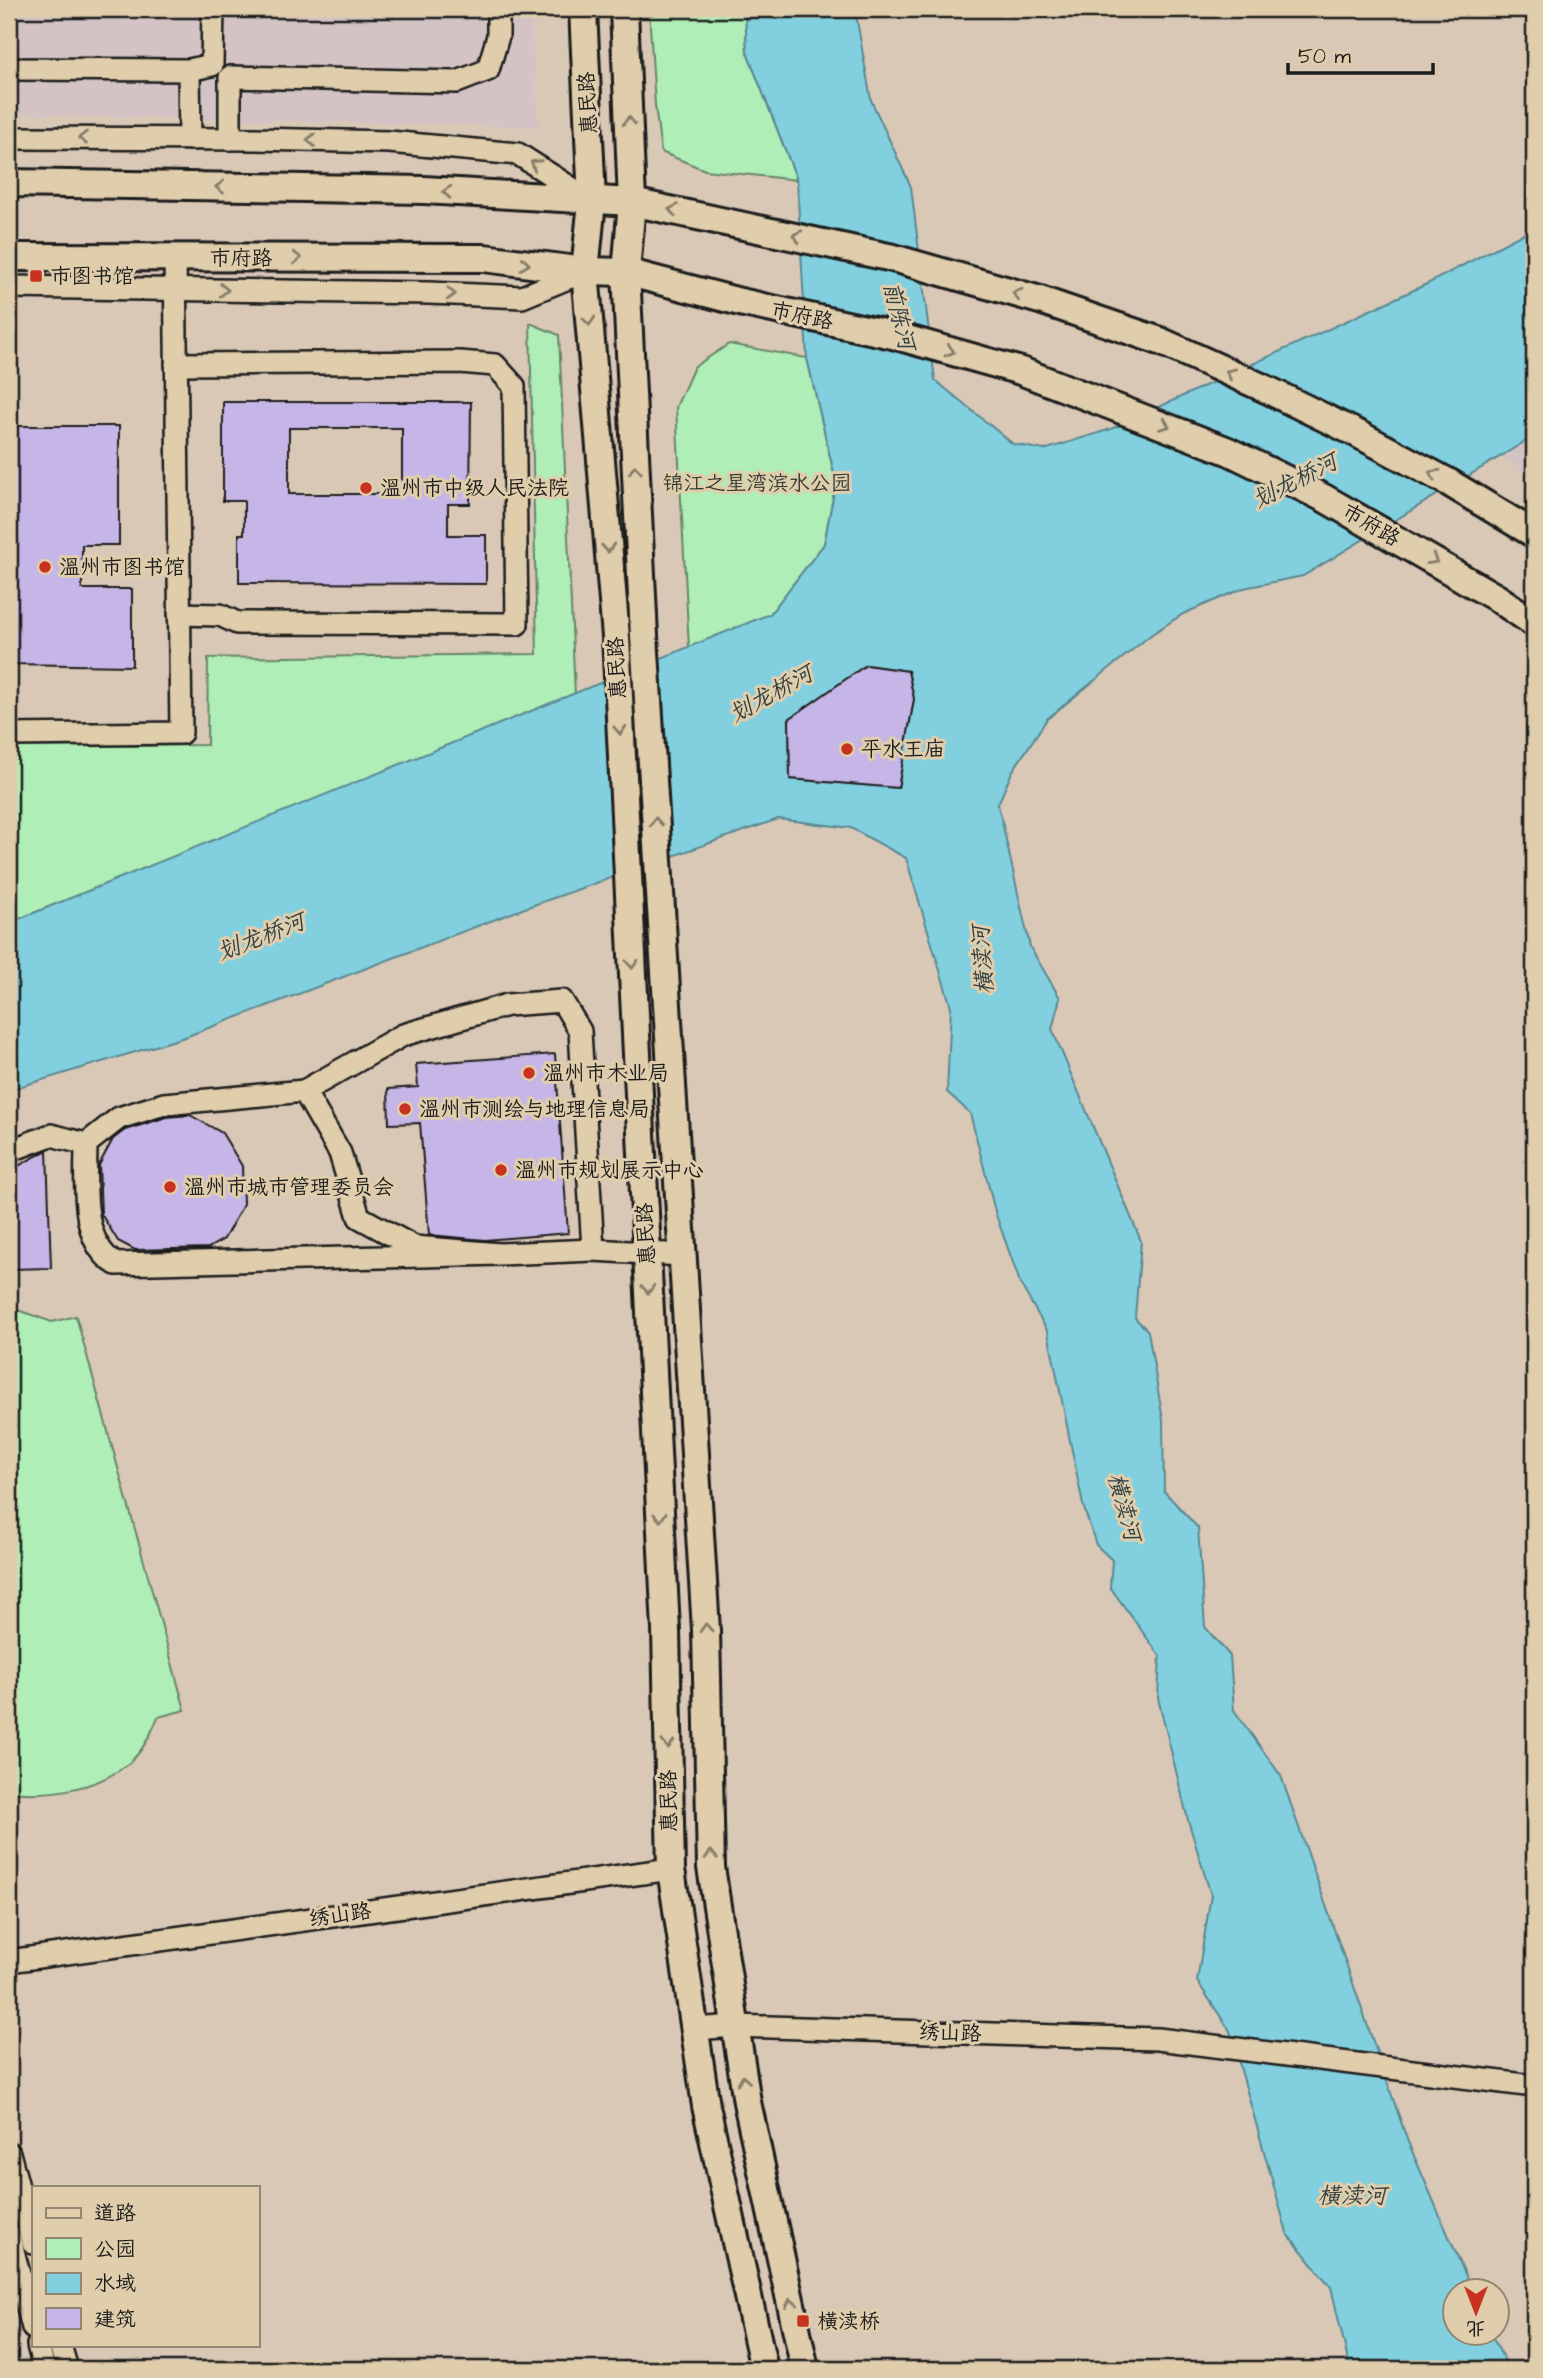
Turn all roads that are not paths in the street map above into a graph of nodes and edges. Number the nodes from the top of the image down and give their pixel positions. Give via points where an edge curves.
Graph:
1 (213, 9) edge
2 (498, 9) edge
3 (583, 9) edge
4 (624, 9) edge
5 (9, 69) edge
6 (189, 70) junction
7 (9, 138) edge
8 (190, 139) junction
9 (229, 139) junction
10 (9, 183) edge
11 (592, 201) junction
12 (632, 202) junction
13 (9, 257) edge
14 (175, 258) junction
15 (585, 271) junction
16 (626, 272) junction
17 (9, 287) edge
18 (176, 290) junction
19 (176, 364) junction
20 (1534, 534) edge
21 (179, 614) junction
22 (1534, 623) edge
23 (9, 735) edge
24 (304, 1091) junction
25 (86, 1144) junction
26 (9, 1151) edge
27 (593, 1250) junction
28 (500, 1254) junction
29 (647, 1254) junction
30 (683, 1255) junction
31 (671, 1869) junction
32 (9, 1962) edge
33 (735, 2026) junction
34 (695, 2029) junction
35 (1534, 2086) edge
36 (9, 2153) edge
37 (9, 2235) edge
38 (32, 2239) edge
39 (32, 2324) edge
40 (38, 2346) edge
41 (60, 2346) edge
42 (44, 2369) edge
43 (67, 2369) edge
44 (764, 2369) edge
45 (805, 2369) edge

1 - 6 street via 212,65
2 - 9 street via 498,36 488,70 457,82 229,77
3 - 11 main road, 惠民路
12 -> 4 main road, 惠民路
5 - 6 street
6 - 8 street
8 -> 7 street
8 - 9 street
11 -> 9 street via 518,154 389,142
11 -> 10 main road via 424,190
11 - 12 main road
11 - 15 main road, 惠民路
12 - 16 main road, 惠民路
20 -> 12 main road via 1358,434 1160,341 1040,300 893,258
13 - 14 main road, 市府路
14 -> 15 main road, 市府路 via 484,258
14 - 18 street
15 - 16 main road, 市府路
18 -> 15 street via 522,297
15 -> 29 main road, 惠民路 via 616,637
16 -> 22 main road, 市府路 via 893,335 1021,371 1228,450 1324,498
30 -> 16 main road, 惠民路
17 - 18 street
18 - 19 street
19 - 21 street
19 - 21 street via 495,365 514,386 517,574 517,624 237,623 220,615
21 - 23 street via 181,733
24 - 25 street via 164,1104 119,1118
24 - 27 street via 402,1035 507,1005 562,1001 580,1031
24 - 28 street via 341,1153 359,1217 414,1247
25 - 26 street via 51,1135
25 - 28 street via 90,1227 104,1257 116,1264
27 - 28 street
27 - 29 street
29 - 30 street
29 -> 31 main road, 惠民路 via 666,1630
33 -> 30 main road, 惠民路 via 711,1867 706,1630
31 - 32 street, 绣山路
31 - 34 main road, 惠民路
33 - 34 street, 绣山路
33 - 35 street, 绣山路 via 1158,2039
45 -> 33 main road, 惠民路
34 - 44 main road, 惠民路 via 706,2106
36 - 38 street
37 - 39 street
40 - 42 street
41 - 43 street

